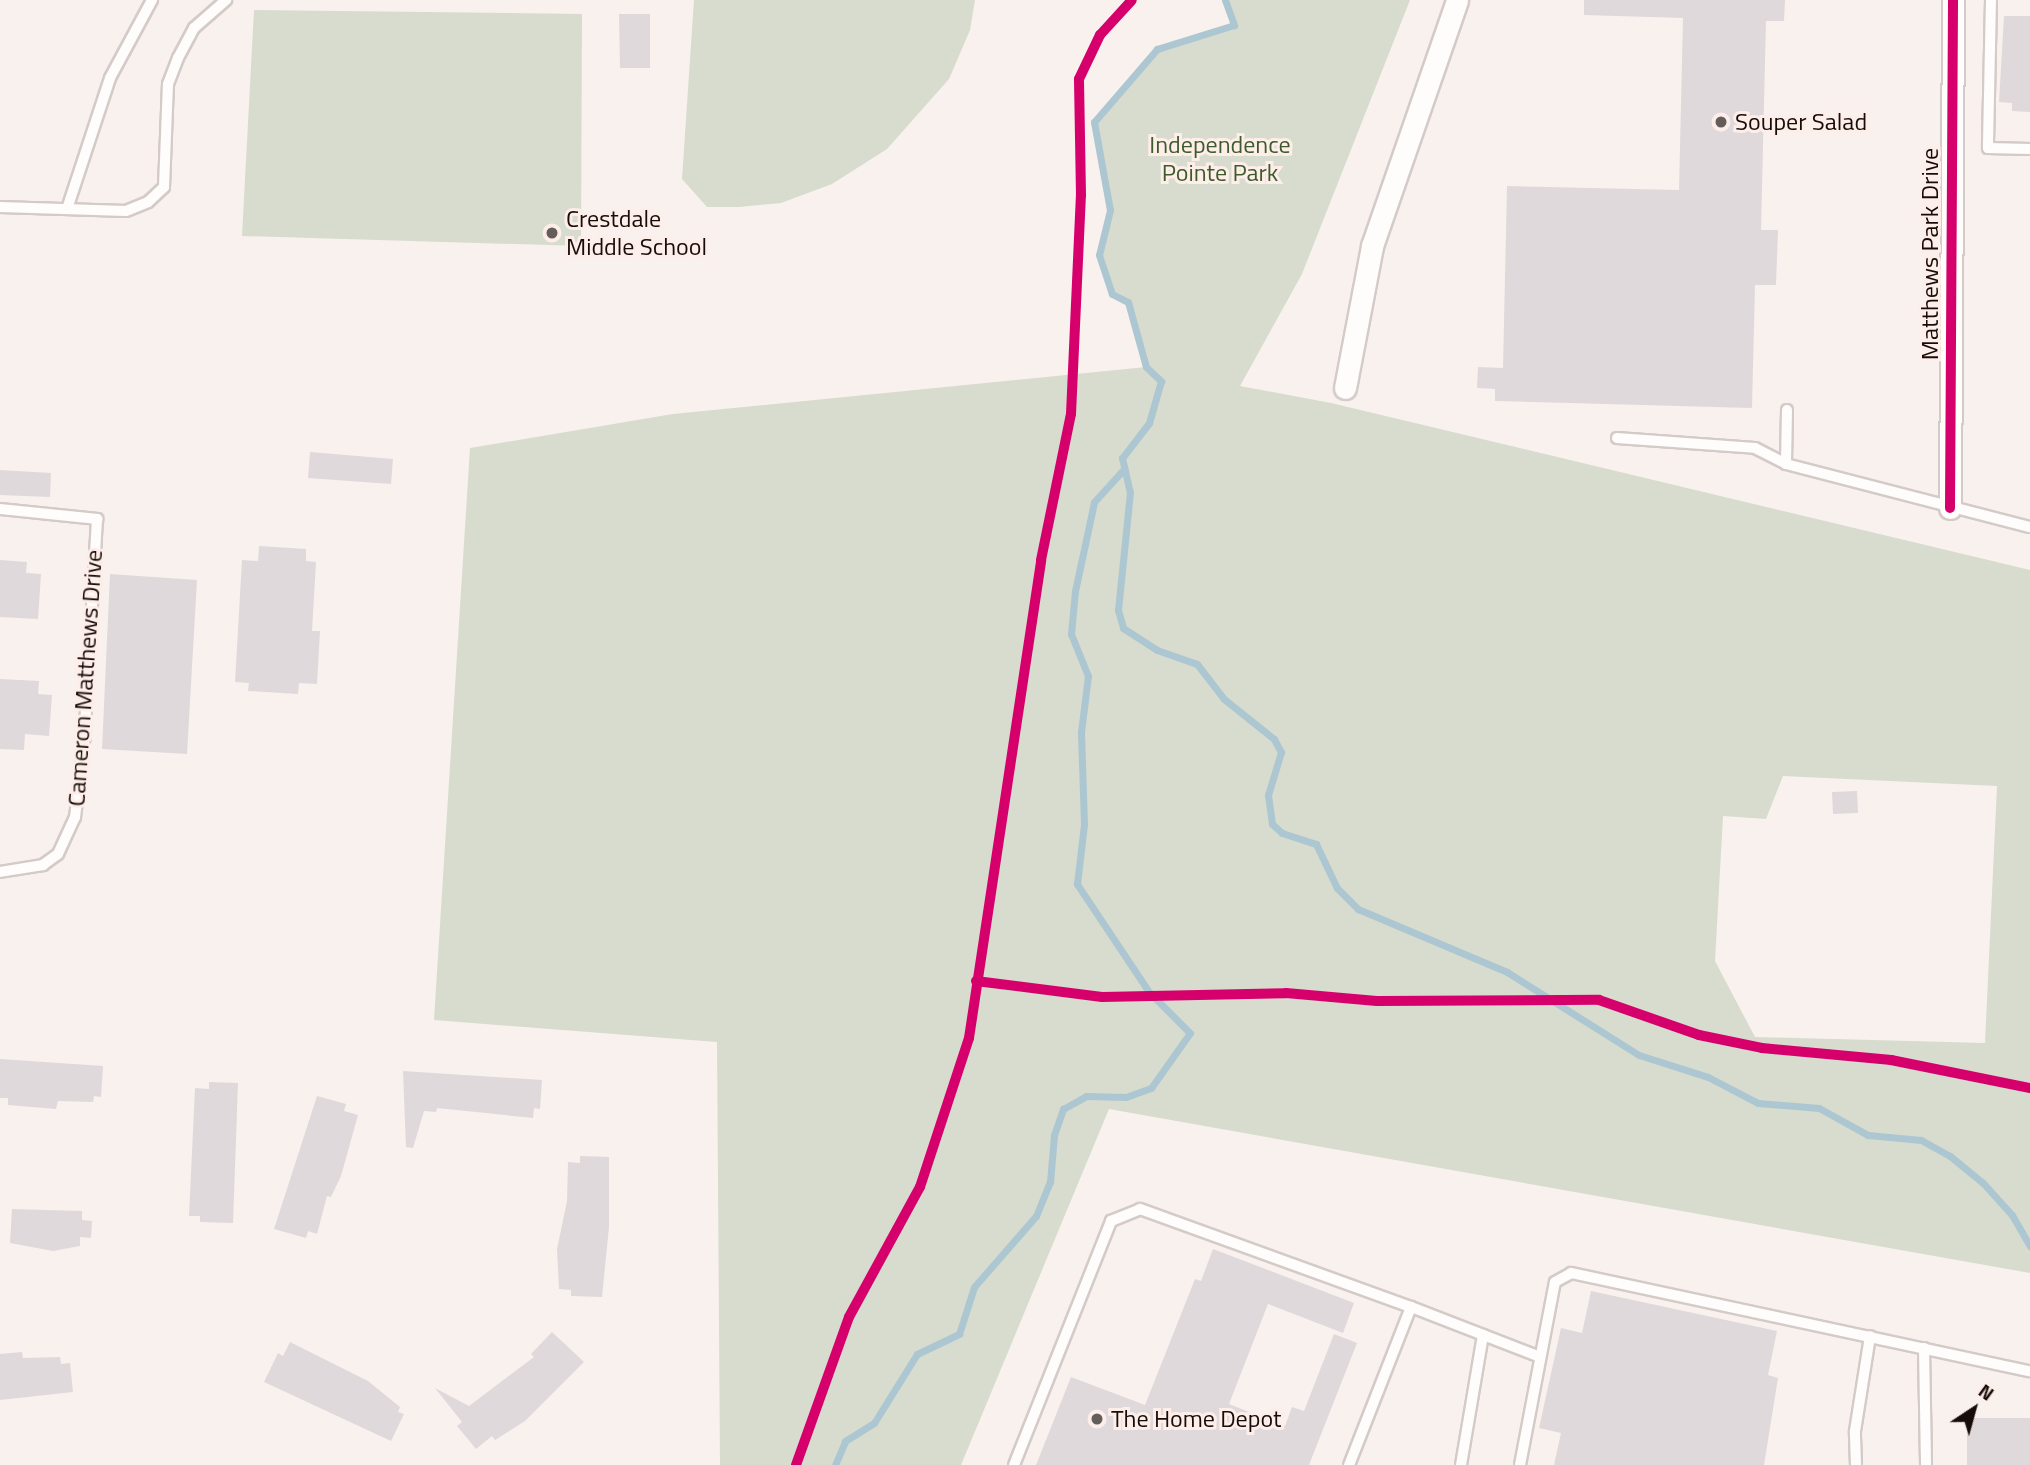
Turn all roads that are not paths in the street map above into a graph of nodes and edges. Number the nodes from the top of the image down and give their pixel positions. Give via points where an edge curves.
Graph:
1 (152, 0) edge
2 (226, 0) edge
3 (1457, 0) edge
4 (1953, 0) edge
5 (1991, 0) edge
6 (2030, 149) edge
7 (0, 207) edge
8 (67, 209) junction
9 (1345, 388) dead end
10 (1787, 410) dead end
11 (1617, 438) dead end
12 (1786, 464) junction
13 (1950, 508) junction
14 (0, 509) edge
15 (2030, 527) edge
16 (0, 872) edge
17 (1411, 1307) junction
18 (1483, 1335) junction
19 (1870, 1336) junction
20 (1924, 1348) junction
21 (1540, 1357) junction
22 (2030, 1371) edge
23 (1014, 1465) edge
24 (1349, 1465) edge
25 (1461, 1465) edge
26 (1520, 1465) edge
27 (1856, 1465) edge
28 (1926, 1465) edge

1 - 8 lane via 110,78
2 - 8 lane via 194,28 168,85 164,187 148,202 126,211
3 - 9 street via 1372,246
4 - 13 street, Matthews Park Drive
5 - 6 lane via 1988,148
7 - 8 lane
10 - 12 lane
11 - 12 lane via 1755,449
12 - 13 lane
13 - 15 lane
14 - 16 lane, Cameron Matthews Drive via 97,519 75,817 58,853 43,865
17 - 18 lane
17 - 23 lane via 1140,1209 1111,1221
17 - 24 lane
18 - 21 lane
18 - 25 lane
19 - 20 lane
19 - 21 lane via 1571,1273 1555,1282
19 - 27 lane via 1855,1431
20 - 22 lane
20 - 28 lane
21 - 26 lane

